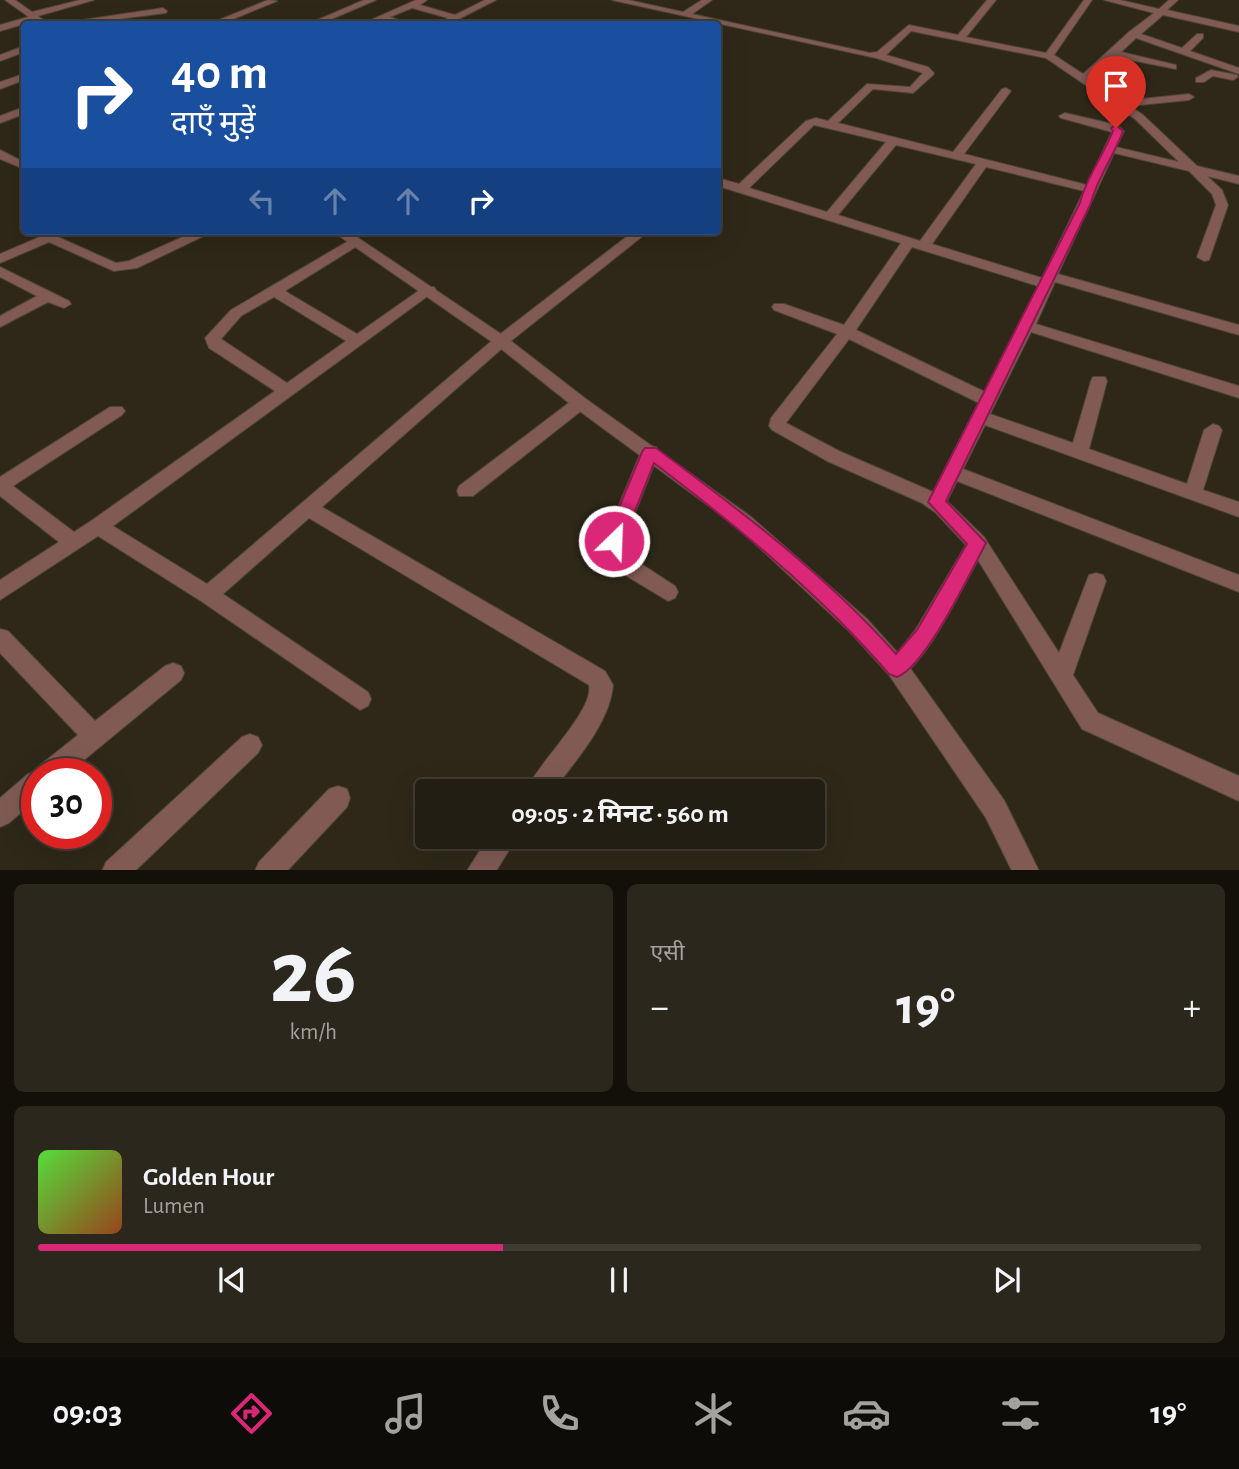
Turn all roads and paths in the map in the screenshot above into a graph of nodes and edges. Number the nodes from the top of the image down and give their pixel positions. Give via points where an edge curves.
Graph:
1 (9, 0) edge
2 (160, 0) edge
3 (372, 0) edge
4 (423, 0) edge
5 (492, 0) edge
6 (616, 0) edge
7 (708, 0) edge
8 (992, 0) edge
9 (1088, 0) edge
10 (1108, 0) edge
11 (1174, 0) edge
12 (83, 1) edge
13 (273, 1) edge
14 (411, 5) junction
15 (1194, 5) dead end
16 (461, 6) dead end
17 (473, 9) junction
18 (163, 11) junction
19 (1159, 12) junction
20 (684, 15) junction
21 (32, 16) junction
22 (381, 18) junction
23 (457, 18) junction
24 (1185, 18) junction
25 (40, 21) edge
26 (111, 21) edge
27 (117, 21) edge
28 (133, 21) edge
29 (222, 21) edge
30 (320, 21) edge
31 (374, 21) edge
32 (393, 21) edge
33 (450, 21) edge
34 (712, 21) edge
35 (721, 23) edge
36 (0, 28) edge
37 (1239, 29) edge
38 (1132, 34) junction
39 (1200, 36) dead end
40 (961, 37) junction
41 (21, 50) edge
42 (1183, 52) junction
43 (1112, 53) junction
44 (878, 56) junction
45 (1049, 56) junction
46 (0, 58) edge
47 (1172, 68) dead end
48 (1239, 71) edge
49 (21, 77) edge
50 (1239, 78) edge
51 (1084, 79) junction
52 (1200, 80) dead end
53 (0, 86) edge
54 (1006, 91) dead end
55 (1189, 97) dead end
56 (1121, 104) junction
57 (21, 111) edge
58 (1065, 116) dead end
59 (0, 120) edge
60 (832, 123) junction
61 (894, 140) junction
62 (1111, 149) junction
63 (0, 154) edge
64 (956, 156) junction
65 (982, 163) junction
66 (21, 164) edge
67 (1195, 169) junction
68 (1239, 180) edge
69 (721, 183) edge
70 (741, 188) junction
71 (1089, 189) junction
72 (829, 217) junction
73 (199, 235) edge
74 (344, 235) edge
75 (637, 235) edge
76 (355, 243) junction
77 (917, 243) junction
78 (1204, 257) dead end
79 (0, 260) edge
80 (0, 271) edge
81 (1048, 280) junction
82 (429, 290) junction
83 (275, 291) junction
84 (47, 296) junction
85 (64, 304) dead end
86 (779, 307) dead end
87 (0, 322) edge
88 (1027, 326) junction
89 (1239, 330) edge
90 (847, 332) junction
91 (357, 341) junction
92 (501, 341) junction
93 (1100, 381) dead end
94 (288, 392) junction
95 (1239, 392) edge
96 (580, 403) junction
97 (984, 409) junction
98 (116, 411) dead end
99 (1213, 430) dead end
100 (650, 452) junction
101 (1079, 452) junction
102 (952, 472) junction
103 (0, 486) edge
104 (467, 491) dead end
105 (1193, 493) junction
106 (937, 502) junction
107 (307, 508) junction
108 (1239, 510) edge
109 (98, 526) junction
110 (74, 542) junction
111 (977, 543) junction
112 (1097, 580) dead end
113 (1239, 584) edge
114 (0, 592) edge
115 (668, 592) dead end
116 (208, 595) junction
117 (0, 638) edge
118 (897, 668) junction
119 (173, 673) dead end
120 (1062, 675) junction
121 (360, 699) dead end
122 (94, 736) junction
123 (250, 745) dead end
124 (67, 758) edge
125 (546, 779) edge
126 (1239, 789) edge
127 (21, 796) edge
128 (338, 798) dead end
129 (0, 814) edge
130 (495, 849) edge
131 (115, 870) edge
132 (268, 870) edge
133 (480, 870) edge
134 (1026, 870) edge

1 - 21 street
2 - 18 street via 171,6
3 - 30 street
4 - 14 street
5 - 17 street
6 - 20 street
7 - 20 street
8 - 40 street
9 - 45 street
10 - 19 street
11 - 19 street
12 - 21 street
12 - 26 street
13 - 29 street
14 - 22 street
14 - 23 street
15 - 24 street
16 - 17 street
17 - 23 street
18 - 27 street
18 - 28 street
19 - 24 street
19 - 38 street
20 - 34 street
21 - 25 street
21 - 36 street
22 - 31 street
22 - 32 street
23 - 33 street
24 - 37 street
35 - 44 street
38 - 42 street
38 - 43 street
39 - 42 street
40 - 44 street via 909,28
40 - 45 street
41 - 46 street
42 - 48 street
43 - 47 street
43 - 51 street
44 - 60 street via 929,73 913,90 874,85
45 - 51 street
49 - 53 street
50 - 52 street via 1211,73
51 - 56 street
54 - 64 street
55 - 56 street
56 - 67 street
57 - 59 street
58 - 62 street via 1116,128
60 - 61 street
60 - 70 street via 813,121
61 - 64 street
61 - 72 street
62 - 67 street
62 - 71 street
63 - 66 street
64 - 65 street
65 - 71 street
65 - 77 street
67 - 68 street
67 - 78 street via 1222,205
69 - 70 street
70 - 72 street
71 - 81 street
72 - 77 street
73 - 79 street via 125,267 114,267 49,237
74 - 76 street
75 - 92 street
76 - 82 street
76 - 83 street
77 - 81 street
77 - 90 street
80 - 84 street
81 - 88 street
81 - 89 street
82 - 91 street
82 - 92 street
83 - 91 street
83 - 94 street via 227,320 212,342
84 - 85 street
84 - 87 street
86 - 90 street
88 - 95 street
88 - 97 street
90 - 97 street
90 - 106 street via 778,420 778,426
91 - 94 street
92 - 96 street
92 - 107 street
93 - 101 street
94 - 109 street
96 - 100 street
96 - 104 street
97 - 101 street
97 - 102 street
98 - 103 street
99 - 105 street
100 - 115 street via 616,536 614,554
100 - 118 street via 743,521 859,626
101 - 105 street
102 - 106 street
102 - 113 street
103 - 110 street
105 - 108 street
106 - 111 street
107 - 116 street
107 - 125 street via 597,678 604,691
109 - 110 street
109 - 116 street
110 - 114 street
111 - 118 street via 924,636
111 - 120 street
112 - 120 street
116 - 121 street
117 - 122 street
118 - 134 street via 995,809
119 - 122 street
120 - 126 street via 1090,721
122 - 124 street
123 - 131 street
127 - 129 street
128 - 132 street
130 - 133 street

